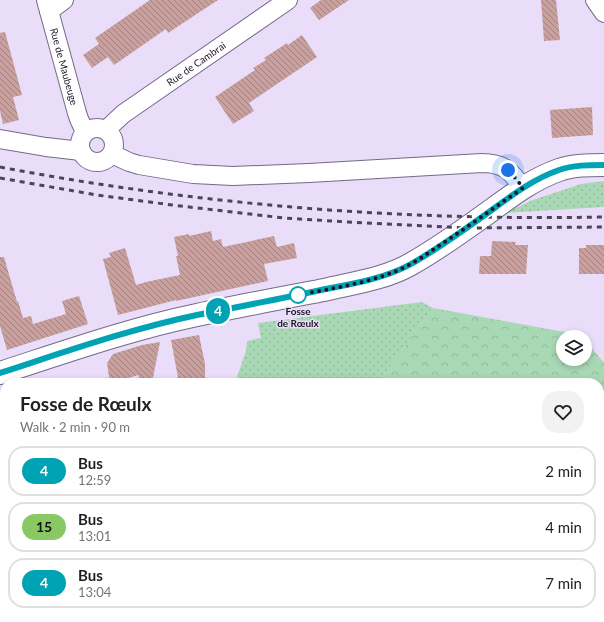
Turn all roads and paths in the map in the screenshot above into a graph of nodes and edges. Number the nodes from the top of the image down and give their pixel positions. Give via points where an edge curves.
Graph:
1 (64, 0) edge
2 (288, 0) edge
3 (595, 0) edge
4 (47, 5) edge
5 (604, 13) edge
6 (106, 130) junction
7 (85, 132) junction
8 (0, 139) edge
9 (80, 151) junction
10 (112, 154) junction
11 (604, 164) edge
12 (523, 188) junction
13 (0, 373) edge

1 - 4 street
2 - 6 street, Rue de Cambrai via 123,114
3 - 5 street
4 - 7 street, Rue de Maubeuge via 77,113
6 - 7 street via 97,127
6 - 10 street via 114,140
7 - 9 street via 81,138
8 - 9 street via 46,148
9 - 10 street via 90,161 95,162 105,160
10 - 12 street via 146,166 193,174 232,176 492,163 508,170
11 - 12 street via 560,170
12 - 13 street via 422,258 382,276 177,320

